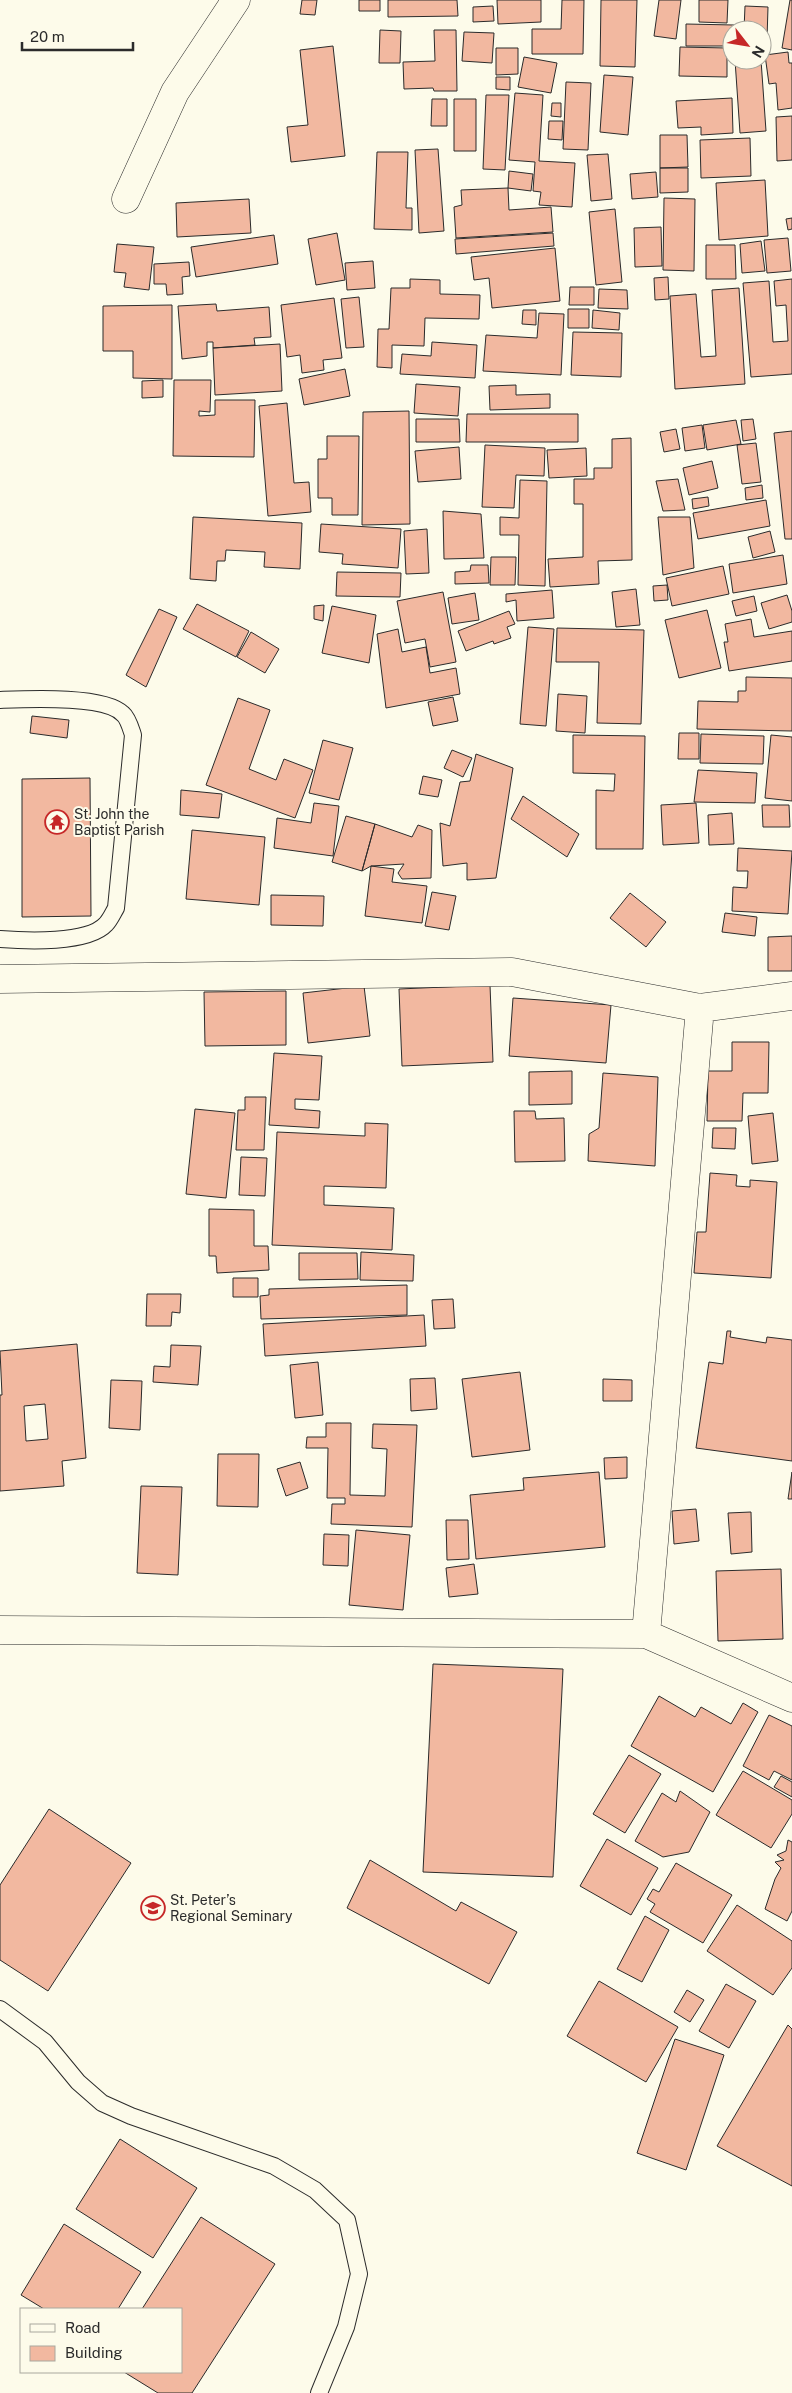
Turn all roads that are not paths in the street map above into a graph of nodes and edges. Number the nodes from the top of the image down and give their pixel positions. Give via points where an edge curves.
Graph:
1 (236, 0) edge
2 (126, 199) dead end
3 (0, 700) edge
4 (0, 939) edge
5 (0, 979) edge
6 (792, 996) edge
7 (700, 1008) junction
8 (0, 1630) edge
9 (646, 1634) junction
10 (792, 1698) edge
11 (0, 2009) edge
12 (319, 2393) edge

1 - 2 street via 175,92
3 - 4 lane via 58,699 106,705 123,714 133,735 116,908 105,925 88,933 45,942
5 - 7 street via 512,972
6 - 7 street
7 - 9 street
8 - 9 street
9 - 10 street
11 - 12 lane via 45,2042 78,2082 102,2104 274,2166 315,2190 347,2220 359,2274 346,2327

